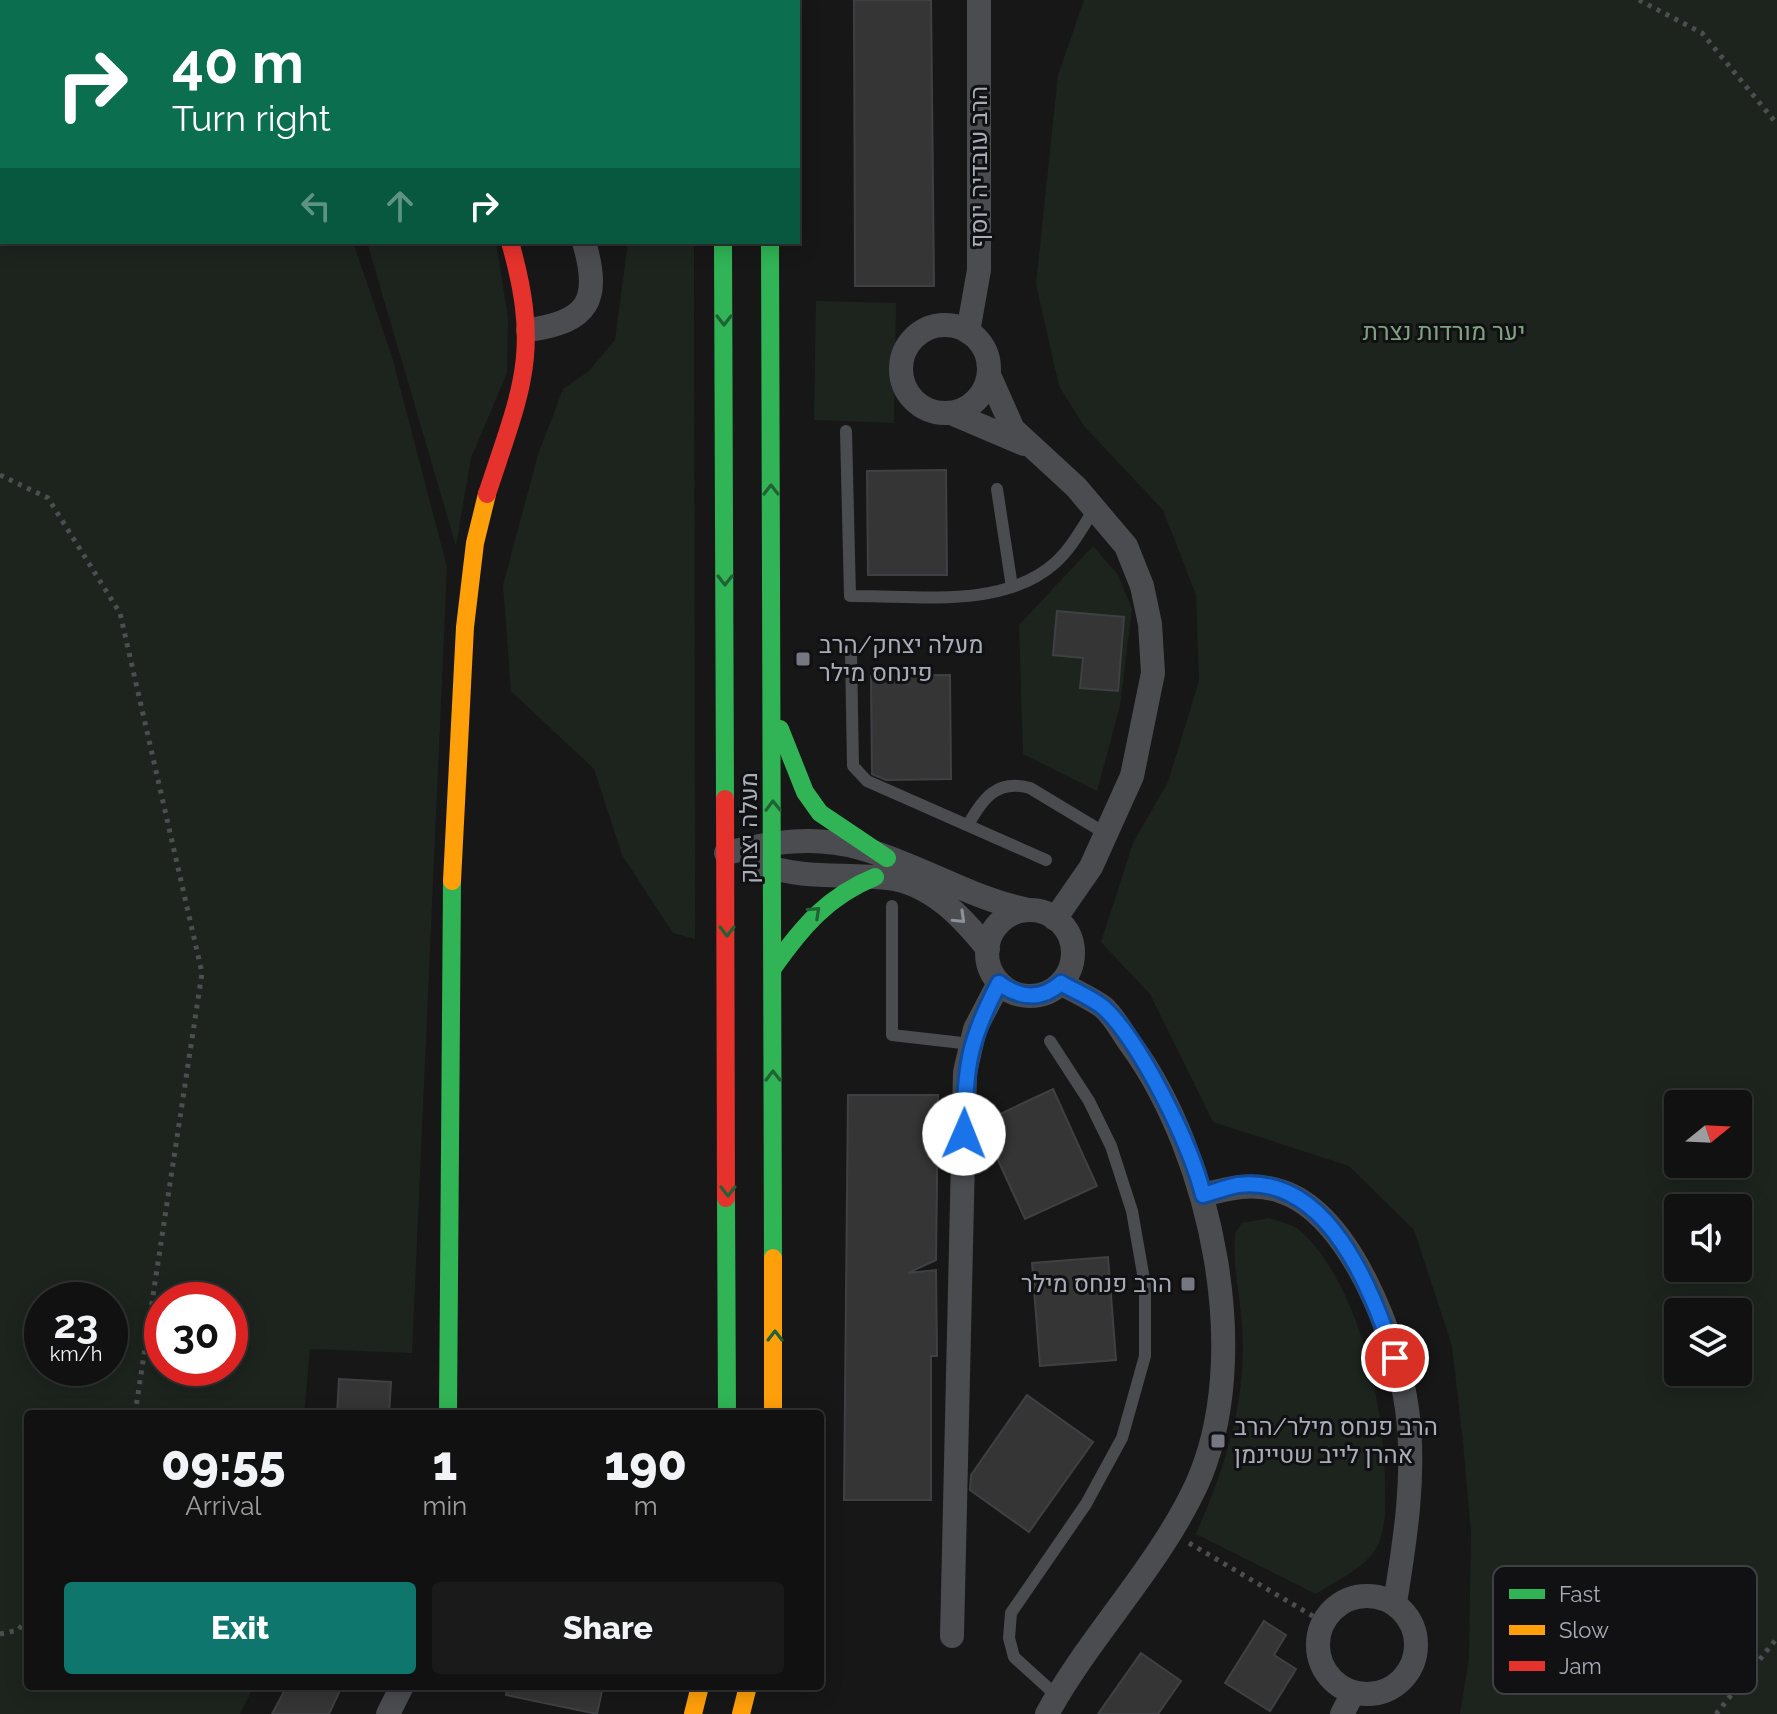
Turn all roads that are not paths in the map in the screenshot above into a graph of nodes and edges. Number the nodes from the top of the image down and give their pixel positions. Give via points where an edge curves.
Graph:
1 (979, 0) edge
2 (510, 244) edge
3 (584, 244) edge
4 (723, 244) edge
5 (770, 244) edge
6 (528, 330) junction
7 (968, 332) junction
8 (989, 375) junction
9 (951, 413) junction
10 (846, 431) dead end
11 (1030, 447) junction
12 (997, 489) dead end
13 (1095, 508) junction
14 (1012, 587) junction
15 (851, 655) dead end
16 (772, 708) junction
17 (968, 825) junction
18 (1108, 835) junction
19 (773, 841) junction
20 (726, 853) junction
21 (1046, 860) dead end
22 (881, 868) junction
23 (773, 869) junction
24 (892, 906) dead end
25 (1028, 910) junction
26 (1055, 919) junction
27 (988, 949) junction
28 (773, 968) junction
29 (999, 983) junction
30 (1061, 983) junction
31 (1050, 1041) dead end
32 (971, 1044) junction
33 (1203, 1195) junction
34 (448, 1410) edge
35 (727, 1410) edge
36 (773, 1410) edge
37 (1395, 1603) junction
38 (952, 1636) dead end
39 (400, 1690) edge
40 (699, 1690) edge
41 (747, 1690) edge
42 (1347, 1703) edge
43 (1052, 1705) edge
44 (388, 1714) edge
45 (693, 1714) edge
46 (741, 1714) edge

1 - 7 street, הרב עובדיה יוסף via 979,270
2 - 6 street
3 - 6 street via 593,278 584,309 559,326
4 -> 20 street, מעלה יצחק
16 -> 5 street, מעלה יצחק
6 - 34 street via 527,367 517,410 482,500 466,621 452,883
7 - 8 street via 983,347
7 - 9 street via 933,327 910,343 903,356 904,385 912,397 936,412
8 - 9 street via 977,400
8 - 11 street via 999,405
9 - 11 street
10 - 14 lane via 850,596 977,595
11 - 13 street
12 - 14 lane
13 - 14 lane via 1055,563
13 - 18 street via 1126,546 1142,586 1153,673 1132,776
15 - 17 lane via 853,766 867,781
19 -> 16 street, מעלה יצחק
16 - 22 street via 805,792 820,813
17 - 18 lane via 989,794 1016,784
17 - 21 lane
18 - 26 street
19 - 20 street
19 - 22 street via 860,848
19 - 23 street, מעלה יצחק
20 - 23 street
20 -> 35 street, מעלה יצחק
22 - 23 street via 809,876
22 - 25 street
22 -> 27 street via 954,911
28 -> 22 street via 806,921 830,899
23 - 28 street, מעלה יצחק
24 - 32 lane via 892,1035
25 - 26 street
25 - 27 street via 1005,918
26 - 30 street via 1070,936 1073,951
27 - 29 street
36 -> 28 street, מעלה יצחק
29 - 30 street via 1025,996 1040,996
29 - 32 street
30 - 33 street via 1104,1008 1148,1068
31 - 43 lane via 1111,1146 1132,1211 1145,1285 1145,1356 1122,1438 1086,1504 1011,1613 1014,1657
32 - 38 street via 965,1072
33 - 37 street via 1239,1185 1280,1191 1302,1201 1353,1259 1377,1306 1407,1410 1406,1530
33 - 43 street via 1222,1308 1222,1362 1214,1424 1197,1483 1172,1533
37 - 42 street via 1415,1631 1413,1665 1387,1691
37 - 42 street via 1368,1595 1351,1598 1335,1606 1323,1622 1319,1655
39 - 44 street
40 - 45 street
41 - 46 street

